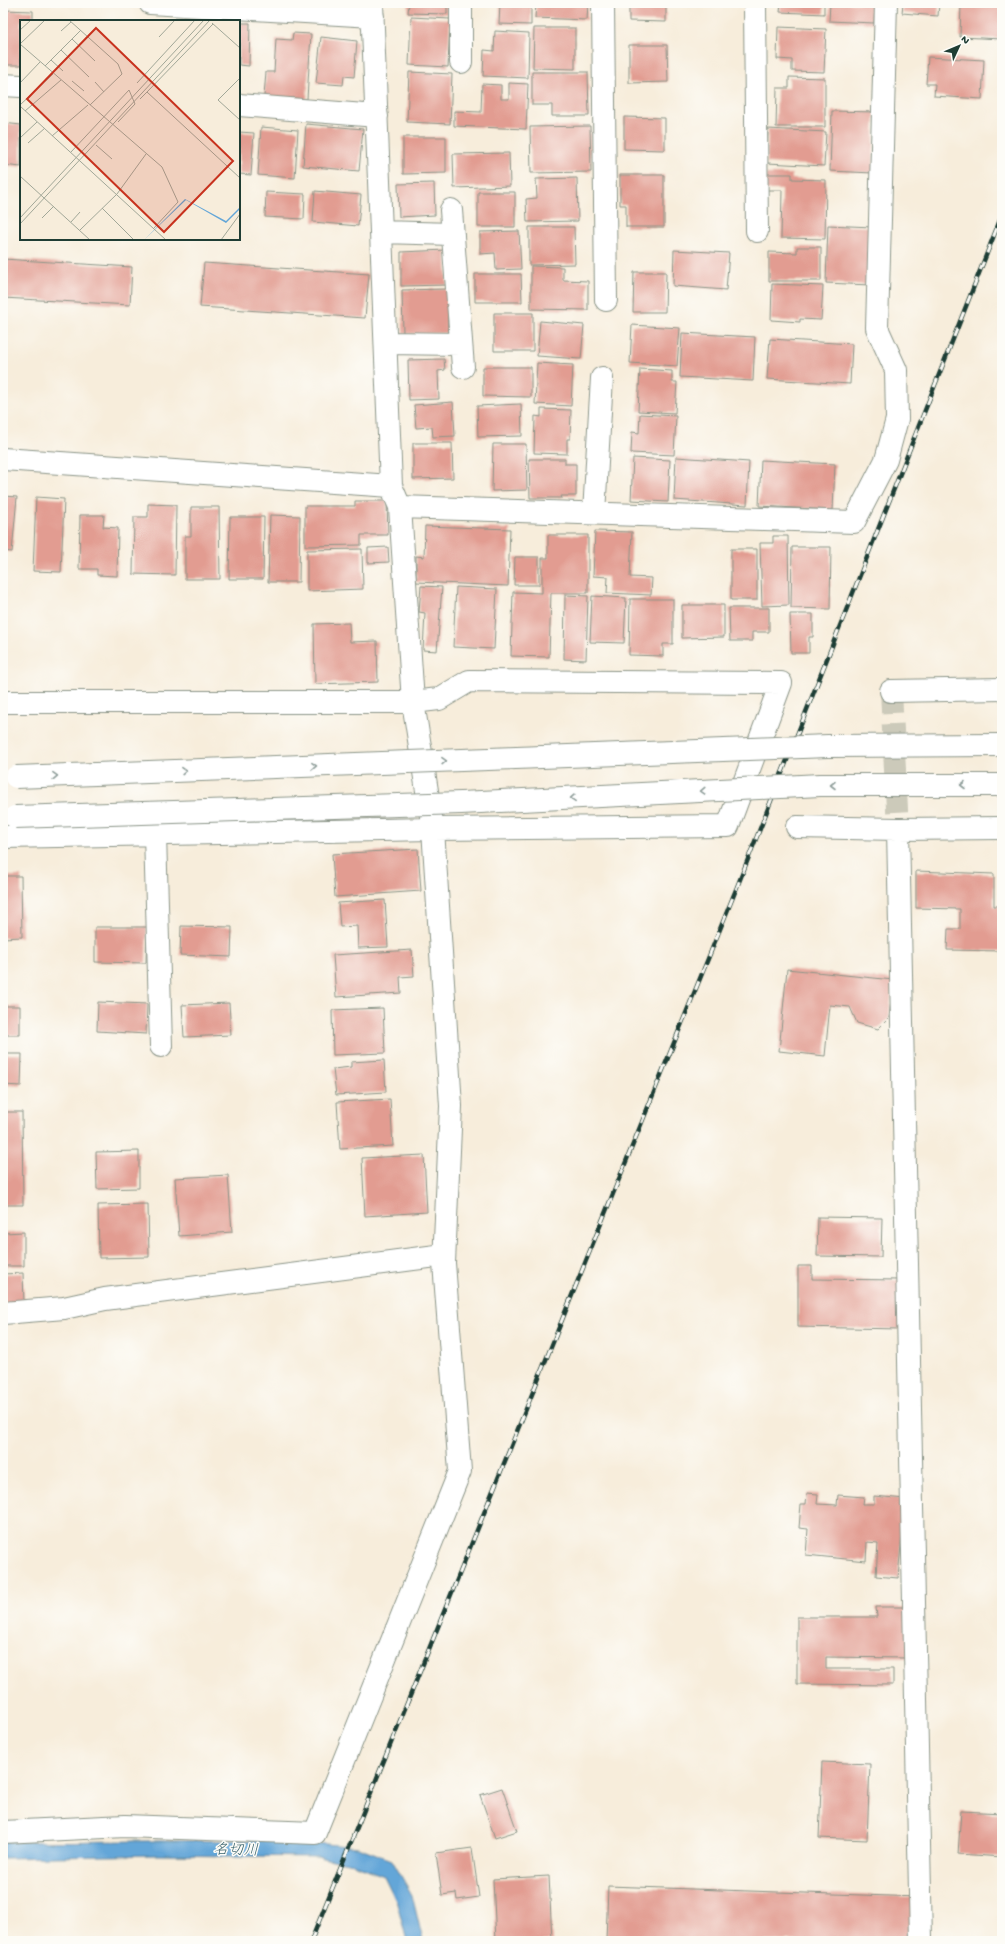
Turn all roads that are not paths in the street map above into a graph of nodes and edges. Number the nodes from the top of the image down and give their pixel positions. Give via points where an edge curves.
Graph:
1 (150, 3) edge
2 (461, 3) edge
3 (603, 3) edge
4 (755, 3) edge
5 (886, 3) edge
6 (372, 9) edge
7 (461, 62) dead end
8 (3, 85) edge
9 (20, 86) edge
10 (240, 105) edge
11 (377, 116) junction
12 (451, 210) dead end
13 (757, 231) dead end
14 (381, 232) junction
15 (453, 234) junction
16 (606, 300) dead end
17 (386, 343) junction
18 (461, 344) junction
19 (463, 367) dead end
20 (602, 378) dead end
21 (3, 459) edge
22 (391, 486) junction
23 (400, 507) junction
24 (594, 513) junction
25 (1002, 689) edge
26 (891, 691) dead end
27 (3, 702) edge
28 (413, 702) junction
29 (1002, 745) edge
30 (16, 777) dead end
31 (1002, 785) edge
32 (15, 817) dead end
33 (797, 827) dead end
34 (433, 828) junction
35 (1002, 828) edge
36 (898, 830) junction
37 (155, 834) junction
38 (3, 837) edge
39 (161, 1046) dead end
40 (444, 1255) junction
41 (3, 1313) edge
42 (3, 1832) edge
43 (921, 1941) edge

1 - 6 street
2 - 7 street
3 - 16 street
4 - 13 street
5 - 24 street via 877,328 896,370 897,419 886,460 854,522
6 - 11 street
8 - 9 street
10 - 11 street
11 - 14 street
12 - 15 street
14 - 15 street
14 - 17 street
15 - 18 street
17 - 18 street
17 - 22 street
18 - 19 street
20 - 24 street
21 - 22 street
22 - 23 street
23 - 24 street
23 - 28 street
25 - 26 street
27 - 28 street
28 - 34 street
28 - 34 street via 439,699 468,681 781,683 728,826
30 -> 29 street, bridge via 828,746
31 -> 32 street, bridge via 820,785 461,803
33 - 36 street
34 - 37 street
34 - 40 street via 451,1106
35 - 36 street
36 - 43 street
37 - 38 street
37 - 39 street
40 - 41 street via 105,1299 64,1308
40 - 42 street via 460,1471 316,1833 125,1826

